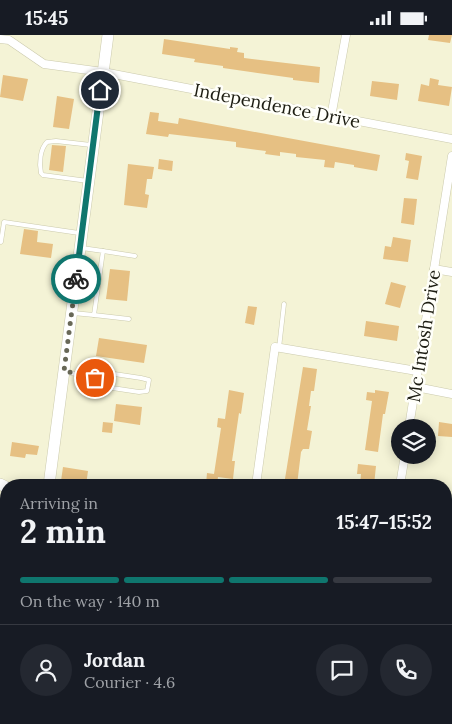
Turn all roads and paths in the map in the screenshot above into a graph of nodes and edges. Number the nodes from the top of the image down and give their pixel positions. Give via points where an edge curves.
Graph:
1 (108, 35) edge
2 (346, 35) edge
3 (0, 39) edge
4 (103, 72) junction
5 (331, 117) junction
6 (452, 139) edge
7 (93, 145) junction
8 (452, 156) edge
9 (89, 181) junction
10 (82, 233) junction
11 (1, 242) edge
12 (80, 247) junction
13 (103, 251) junction
14 (135, 256) dead end
15 (434, 269) junction
16 (452, 272) edge
17 (284, 304) dead end
18 (71, 313) junction
19 (94, 315) junction
20 (129, 319) dead end
21 (277, 348) junction
22 (64, 371) junction
23 (417, 371) junction
24 (95, 378) junction
25 (416, 387) junction
26 (452, 394) edge
27 (410, 419) edge
28 (404, 464) edge
29 (50, 479) edge
30 (257, 479) edge
31 (401, 479) edge

1 - 4 street
2 - 5 street
3 - 4 street, Independence Drive via 8,40 44,63
4 - 5 street, Independence Drive
4 - 7 street
5 - 6 street, Independence Drive
7 - 9 street
7 - 9 lane via 47,142 40,165 43,175
8 - 15 street, Mc Intosh Drive
9 - 10 street
10 - 11 lane via 4,222
10 - 12 street
12 - 13 lane
12 - 18 street
13 - 14 lane
13 - 19 lane
15 - 16 street
15 - 23 street, Mc Intosh Drive
17 - 21 lane
18 - 19 lane
18 - 22 street
19 - 20 lane
21 - 23 street
21 - 30 street
22 - 24 lane
22 - 29 street
23 - 25 street, Mc Intosh Drive
24 - 24 lane via 98,386 139,392 147,391 149,380 101,372
25 - 26 street
25 - 27 street, Mc Intosh Drive
28 - 31 street

